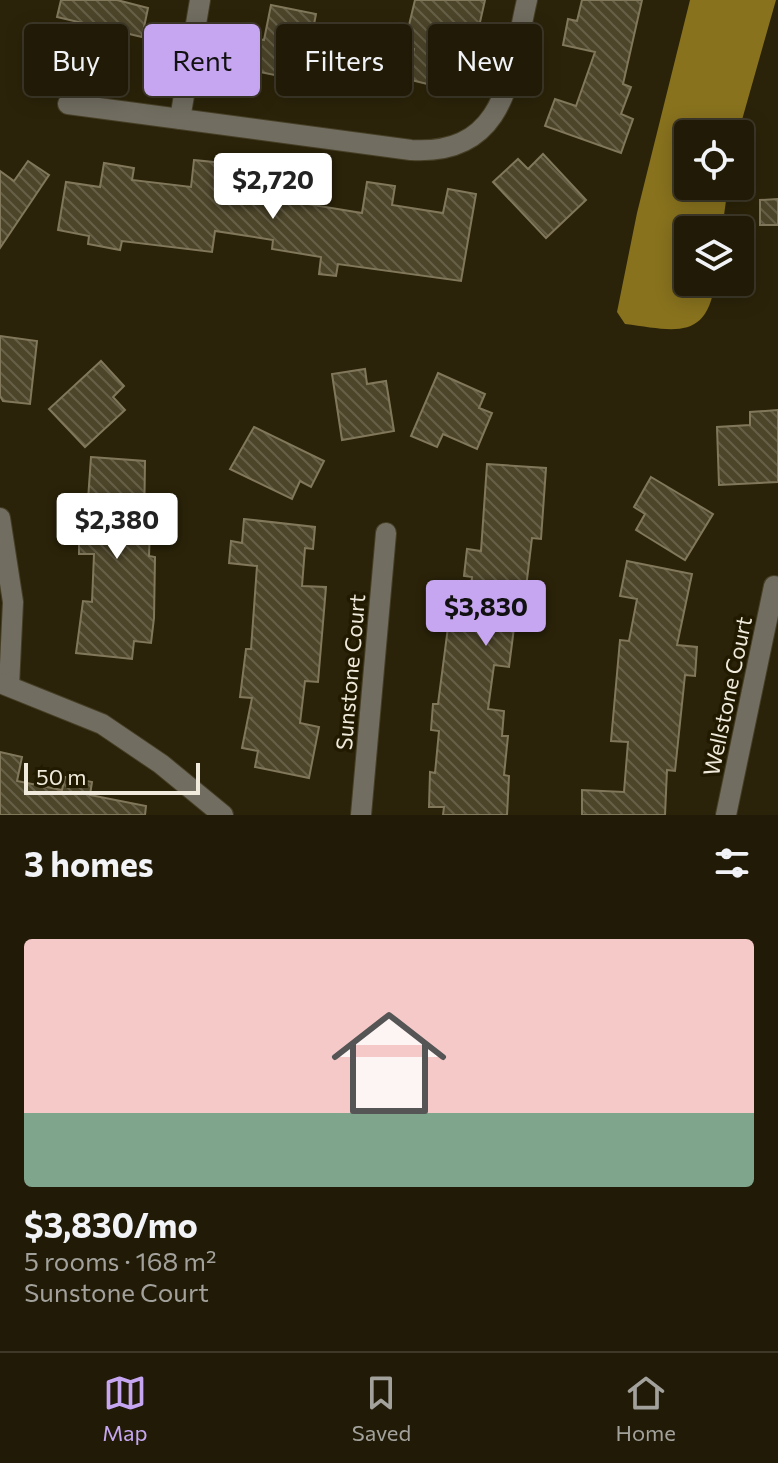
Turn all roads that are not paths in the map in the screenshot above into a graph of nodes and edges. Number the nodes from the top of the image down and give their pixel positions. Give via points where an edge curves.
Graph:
1 (200, 0) edge
2 (527, 0) edge
3 (68, 104) dead end
4 (180, 119) junction
5 (0, 518) edge
6 (386, 533) dead end
7 (774, 586) dead end
8 (5, 684) edge
9 (223, 815) edge
10 (361, 815) edge
11 (726, 815) edge

1 - 4 street
2 - 4 street via 499,108 488,125 462,145 443,151 411,150
3 - 4 street
5 - 8 street via 13,602
6 - 10 street, Sunstone Court
7 - 11 street, Wellstone Court
8 - 9 street via 112,730

